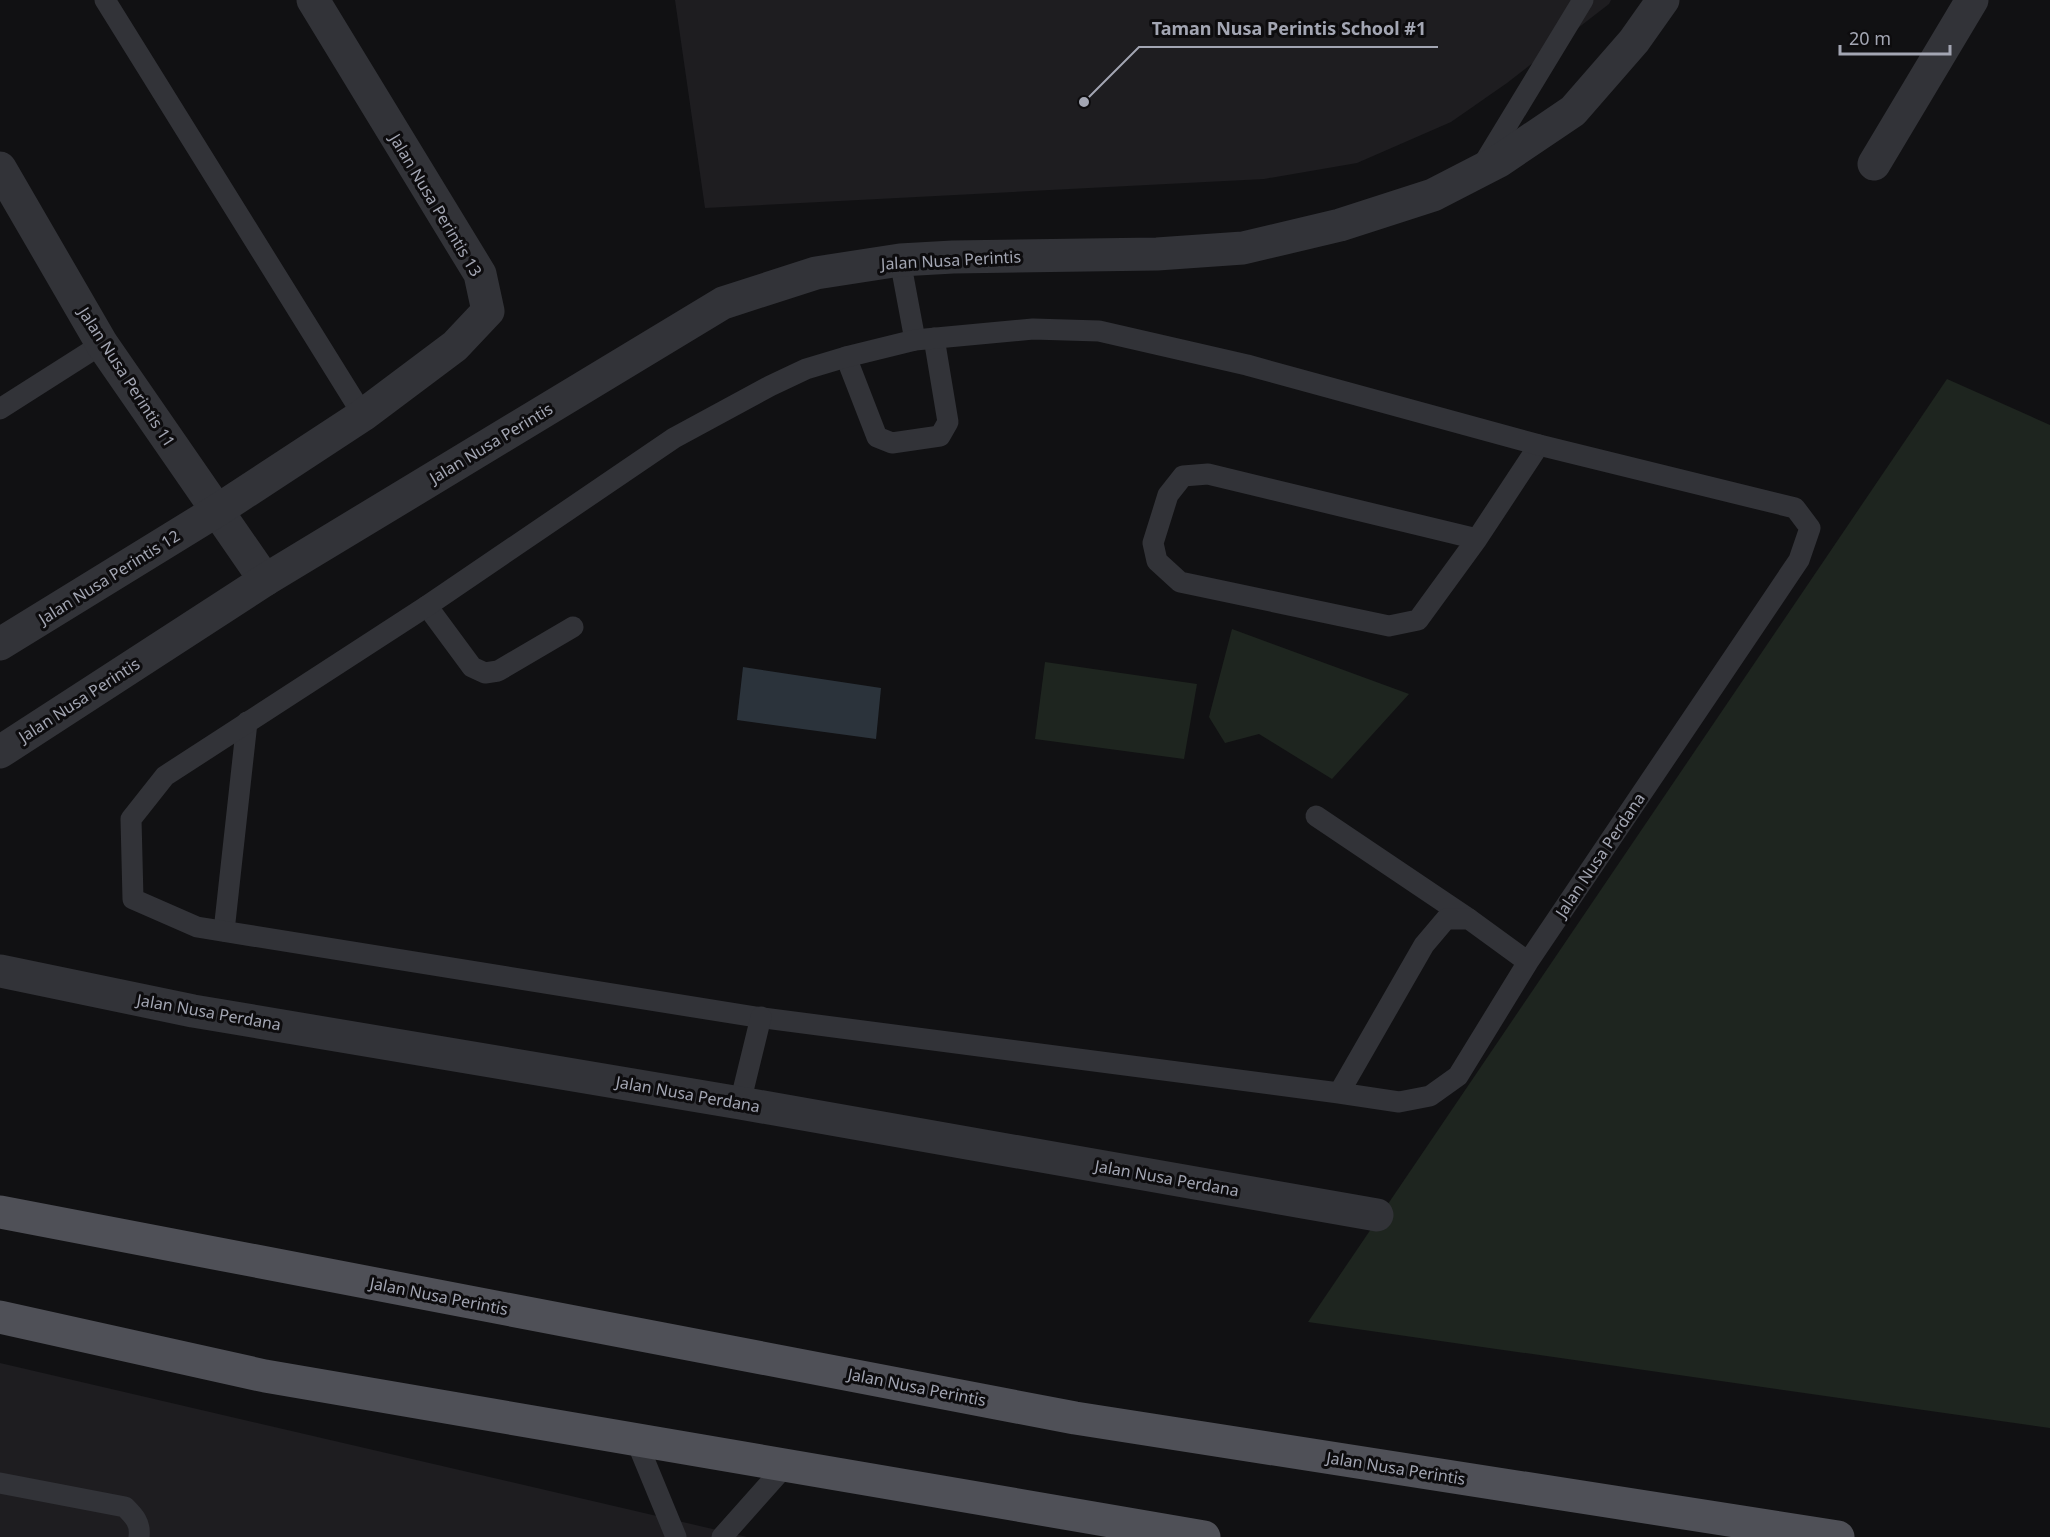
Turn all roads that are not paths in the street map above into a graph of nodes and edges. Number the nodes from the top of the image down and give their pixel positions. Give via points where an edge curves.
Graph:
1 (105, 0) edge
2 (313, 0) edge
3 (1583, 0) edge
4 (1663, 0) edge
5 (1972, 0) edge
6 (1874, 164) dead end
7 (0, 168) edge
8 (1479, 171) junction
9 (11, 213) edge
10 (900, 260) junction
11 (924, 339) junction
12 (102, 344) junction
13 (846, 357) junction
14 (0, 409) edge
15 (363, 415) junction
16 (1539, 445) junction
17 (218, 510) junction
18 (1477, 539) junction
19 (265, 580) junction
20 (427, 606) junction
21 (573, 627) dead end
22 (0, 644) edge
23 (247, 722) junction
24 (0, 752) edge
25 (1316, 816) dead end
26 (1469, 919) junction
27 (224, 931) junction
28 (1528, 962) junction
29 (0, 971) edge
30 (761, 1017) junction
31 (1339, 1093) junction
32 (740, 1103) junction
33 (0, 1212) edge
34 (1377, 1215) dead end
35 (0, 1317) edge
36 (0, 1336) edge
37 (265, 1376) junction
38 (636, 1440) junction
39 (786, 1466) junction
40 (0, 1483) edge
41 (139, 1537) edge
42 (676, 1537) edge
43 (722, 1537) edge
44 (1204, 1537) edge
45 (1838, 1537) edge

1 - 15 lane
2 - 15 street, Jalan Nusa Perintis 13 via 480,274 488,310 455,346
3 - 8 lane
4 - 8 street, Jalan Nusa Perintis via 1634,41 1573,111
5 - 6 street
7 - 9 street, Jalan Nusa Perintis 11
8 - 10 street, Jalan Nusa Perintis via 1433,195 1340,225 1243,248
9 - 12 street, Jalan Nusa Perintis 11
10 - 11 lane
10 - 19 street, Jalan Nusa Perintis via 816,273 723,303
11 - 13 lane
11 - 13 lane via 948,422 940,436 892,443 877,436
11 - 16 lane via 1033,329 1099,331 1247,365
12 - 14 lane
12 - 17 street, Jalan Nusa Perintis 11
13 - 20 lane via 806,369 674,438
15 - 17 street, Jalan Nusa Perintis 13
16 - 18 lane
16 - 28 lane, Jalan Nusa Perdana via 1795,508 1810,528 1799,560
17 - 19 street, Jalan Nusa Perintis 11
17 - 22 street, Jalan Nusa Perintis 12
18 - 18 lane via 1418,620 1389,626 1180,582 1157,561 1153,543 1168,495 1183,476 1208,474
19 - 24 street, Jalan Nusa Perintis
20 - 21 lane via 472,667 485,673 498,671
20 - 23 lane
23 - 27 lane
23 - 27 lane, Jalan Nusa Perdana via 165,776 131,819 133,899 197,927
25 - 26 lane
26 - 28 lane
26 - 31 lane via 1446,920 1424,945
27 - 30 lane, Jalan Nusa Perdana
28 - 31 lane, Jalan Nusa Perdana via 1458,1076 1430,1096 1399,1101
29 - 32 street, Jalan Nusa Perdana via 193,1011
30 - 31 lane, Jalan Nusa Perdana
30 - 32 lane
32 - 34 street, Jalan Nusa Perdana
33 - 45 main road, Jalan Nusa Perintis via 1075,1418
35 - 37 main road
36 - 37 main road
37 - 38 main road
38 - 39 main road
38 - 42 lane
39 - 43 lane
39 - 44 main road
40 - 41 lane via 124,1507 136,1517

